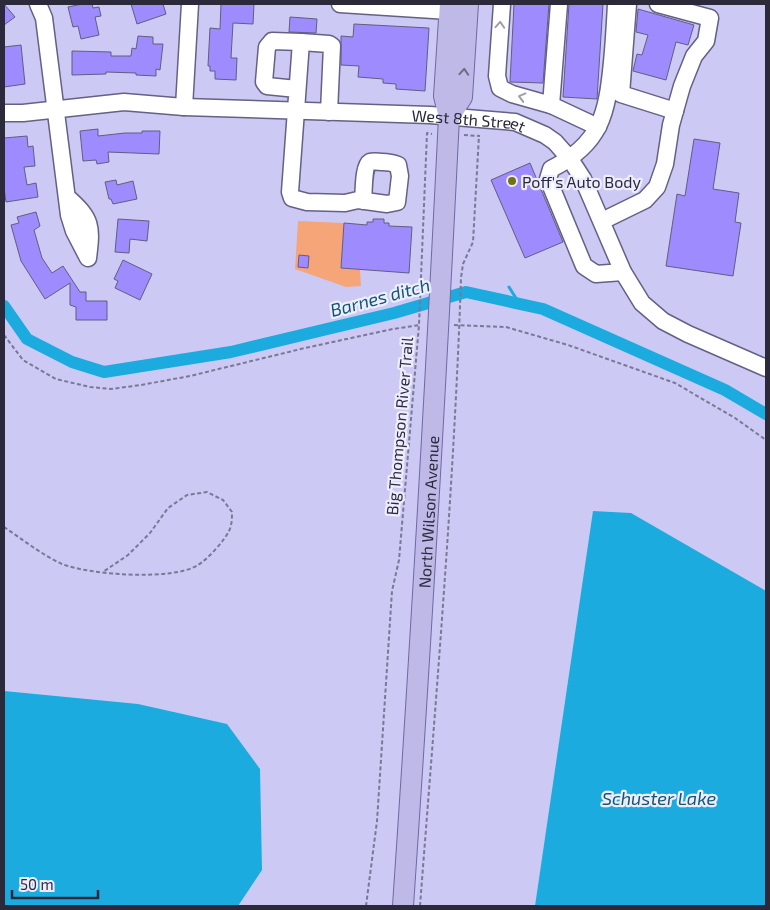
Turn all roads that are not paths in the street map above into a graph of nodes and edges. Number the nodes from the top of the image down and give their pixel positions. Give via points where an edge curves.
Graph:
1 (38, 4) edge
2 (190, 4) edge
3 (340, 4) edge
4 (468, 4) edge
5 (502, 4) edge
6 (559, 4) edge
7 (616, 4) edge
8 (628, 4) edge
9 (658, 4) edge
10 (450, 8) edge
11 (301, 42) junction
12 (297, 89) junction
13 (551, 105) junction
14 (184, 106) junction
15 (55, 109) junction
16 (295, 111) junction
17 (675, 111) junction
18 (4, 112) edge
19 (329, 112) junction
20 (449, 117) junction
21 (598, 127) junction
22 (570, 160) junction
23 (67, 197) dead end
24 (364, 201) dead end
25 (602, 222) junction
26 (623, 272) junction
27 (766, 368) edge
28 (402, 906) edge

1 - 15 street via 44,18
2 - 14 street
3 - 10 street
20 -> 4 main road, North Wilson Avenue via 462,97
13 -> 5 street via 500,88 497,76
6 - 13 street
7 - 21 street via 610,77 605,110
8 - 17 street via 621,94
9 - 17 street via 710,18 706,41 694,56
10 - 20 main road, North Wilson Avenue via 444,96
11 - 12 street
11 - 12 street via 272,42 266,47 266,86
11 - 19 street via 332,46
12 - 16 street
13 - 21 street
14 - 15 street, West 8th Street via 124,102
14 - 16 street, West 8th Street
15 - 18 street, West 8th Street
15 - 23 street
16 - 19 street, West 8th Street
16 - 24 street via 292,198 307,202
17 - 25 street via 657,187 645,200
19 - 20 street, West 8th Street
20 - 22 street, West 8th Street via 515,122 555,142
20 - 28 main road, North Wilson Avenue via 431,279 439,323
21 - 22 street
22 - 25 street, West 8th Street via 583,179
22 - 26 street via 550,169 548,179 584,266 596,274
25 - 26 street, West 8th Street
26 - 27 street, West 8th Street via 637,296 663,320

